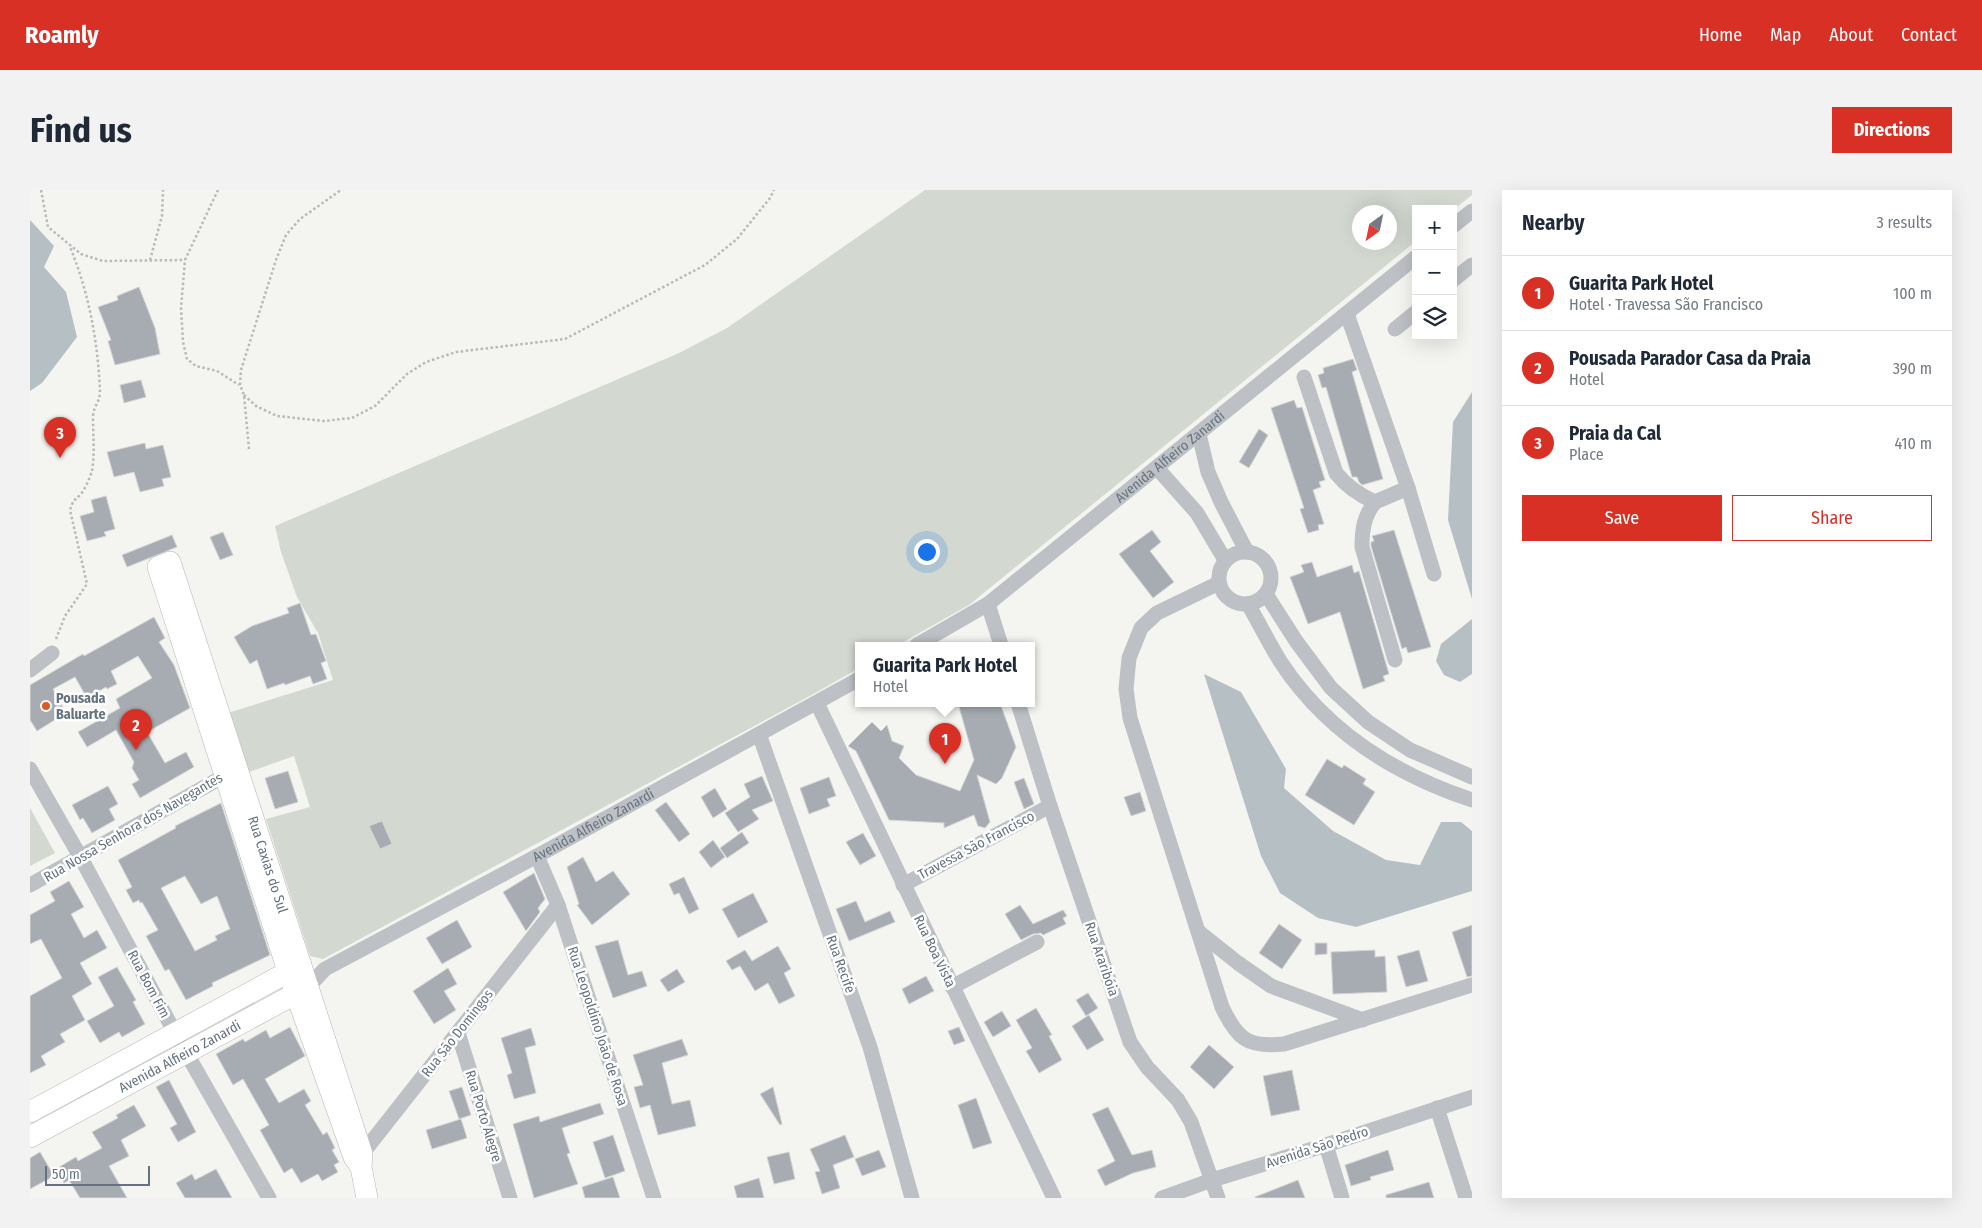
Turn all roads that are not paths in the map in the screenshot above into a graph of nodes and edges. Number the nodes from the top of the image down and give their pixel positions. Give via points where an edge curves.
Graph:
1 (1472, 211) edge
2 (1457, 223) edge
3 (1412, 260) edge
4 (1472, 265) edge
5 (1457, 277) edge
6 (1347, 314) junction
7 (1412, 315) edge
8 (1396, 329) dead end
9 (1304, 377) dead end
10 (1199, 434) junction
11 (1156, 468) junction
12 (1408, 488) junction
13 (1375, 502) junction
14 (1247, 552) junction
15 (1225, 560) junction
16 (164, 565) dead end
17 (1434, 574) dead end
18 (1219, 583) junction
19 (1266, 594) junction
20 (988, 604) junction
21 (1248, 604) junction
22 (922, 642) edge
23 (999, 642) edge
24 (52, 653) road end
25 (1395, 660) dead end
26 (30, 670) edge
27 (855, 681) edge
28 (817, 703) junction
29 (1019, 707) edge
30 (759, 734) junction
31 (30, 769) edge
32 (231, 772) junction
33 (1472, 777) edge
34 (1472, 800) edge
35 (1050, 806) junction
36 (537, 856) junction
37 (81, 858) junction
38 (903, 885) junction
39 (30, 886) edge
40 (558, 905) junction
41 (1199, 932) junction
42 (1037, 942) dead end
43 (294, 968) junction
44 (325, 969) junction
45 (1472, 985) edge
46 (952, 987) junction
47 (303, 990) junction
48 (1363, 1020) junction
49 (175, 1033) junction
50 (458, 1033) junction
51 (187, 1054) junction
52 (1472, 1097) edge
53 (1437, 1108) junction
54 (30, 1112) edge
55 (30, 1138) edge
56 (1326, 1145) junction
57 (359, 1159) junction
58 (1212, 1180) junction
59 (362, 1196) edge
60 (269, 1198) edge
61 (510, 1198) edge
62 (654, 1198) edge
63 (912, 1198) edge
64 (1054, 1198) edge
65 (1162, 1198) edge
66 (1218, 1198) edge
67 (1342, 1198) edge
68 (1466, 1198) edge

1 - 2 street
3 - 6 street, Avenida Alfieiro Zanardi
4 - 5 street
6 - 10 street, Avenida Alfieiro Zanardi
6 - 12 street
7 - 8 street
9 - 13 street via 1336,473 1345,485
10 - 11 street, Avenida Alfieiro Zanardi
10 - 14 street via 1208,472
11 - 15 street via 1197,513
11 - 20 street, Avenida Alfieiro Zanardi
12 - 13 street
12 - 17 street
13 - 25 street via 1366,514 1362,547
14 - 15 street via 1239,552
14 - 19 street via 1262,558 1267,564 1272,579
15 - 18 street
16 - 32 street, Rua Caxias do Sul
18 - 21 street via 1233,602
18 - 41 street via 1157,613 1141,628 1129,658 1126,689 1130,718
19 - 21 street via 1255,603
19 - 33 street via 1331,688 1368,722 1410,750
20 - 22 street, Avenida Alfieiro Zanardi
20 - 23 street
21 - 34 street via 1280,661 1333,725 1408,774
24 - 26 street
27 - 28 street, Avenida Alfieiro Zanardi
28 - 30 street, Avenida Alfieiro Zanardi
28 - 38 street, Rua Boa Vista
29 - 35 street, Rua Araribóia
30 - 36 street, Avenida Alfieiro Zanardi
30 - 63 street, Rua Recife via 870,1046
31 - 37 street, Rua Bom Fim
32 - 37 street, Rua Nossa Senhora dos Navegantes
32 - 43 street, Rua Caxias do Sul
35 - 38 street, Travessa São Francisco
35 - 58 street, Rua Araribóia via 1130,1042 1147,1067 1178,1100 1191,1122
36 - 40 street, Rua Leopoldino João de Rosa
36 - 44 street, Avenida Alfieiro Zanardi
37 - 39 street, Rua Nossa Senhora dos Navegantes
37 - 49 street, Rua Bom Fim
38 - 46 street, Rua Boa Vista
40 - 50 street, Rua São Domingos
40 - 62 street, Rua Leopoldino João de Rosa
41 - 48 street via 1271,986
41 - 48 street via 1222,1007 1232,1027 1247,1041 1265,1046 1284,1044
42 - 46 street
43 - 44 street
43 - 47 street, Rua Caxias do Sul
43 - 49 street, Avenida Alfieiro Zanardi
44 - 47 street, Avenida Alfieiro Zanardi
45 - 48 street
46 - 64 street, Rua Boa Vista
47 - 51 street, Avenida Alfieiro Zanardi
47 - 57 street, Rua Caxias do Sul
49 - 51 street, Rua Bom Fim
49 - 54 street, Avenida Alfieiro Zanardi
50 - 57 street, Rua São Domingos
50 - 61 street, Rua Porto Alegre
51 - 55 street, Avenida Alfieiro Zanardi
51 - 60 street, Rua Bom Fim
52 - 53 street, Avenida São Pedro
53 - 56 street, Avenida São Pedro
53 - 68 street
56 - 58 street, Avenida São Pedro
56 - 67 street
57 - 59 street, Rua Caxias do Sul
58 - 65 street, Avenida São Pedro
58 - 66 street, Rua Araribóia

